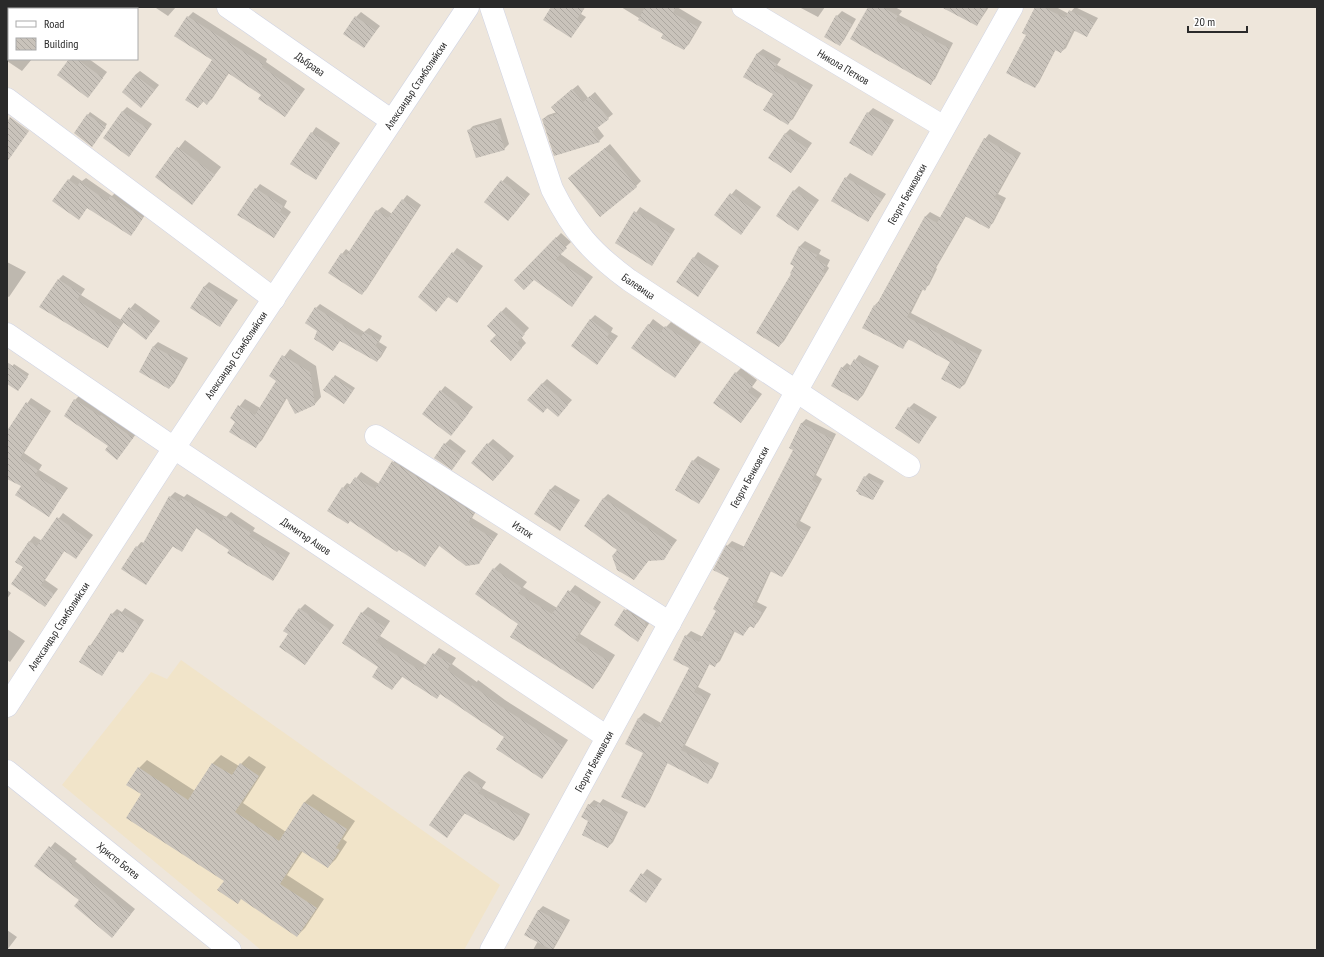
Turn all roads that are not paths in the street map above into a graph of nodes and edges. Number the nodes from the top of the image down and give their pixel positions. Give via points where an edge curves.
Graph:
1 (228, 7) edge
2 (468, 7) edge
3 (491, 7) edge
4 (743, 7) edge
5 (1012, 7) edge
6 (7, 99) edge
7 (392, 121) junction
8 (944, 127) junction
9 (274, 298) junction
10 (7, 334) edge
11 (796, 392) junction
12 (376, 436) dead end
13 (174, 448) junction
14 (909, 466) dead end
15 (670, 623) junction
16 (7, 706) edge
17 (607, 737) junction
18 (7, 771) edge
19 (230, 950) edge
20 (490, 950) edge

1 - 7 street, Дъбрава
2 - 7 street, Александър Стамболийски
3 - 11 street, Балевица via 552,190 582,240 604,262 629,280
4 - 8 street, Никола Петков
5 - 8 street, Георги Бенковски
6 - 9 street
7 - 9 street, Александър Стамболийски
8 - 11 street, Георги Бенковски
9 - 13 street, Александър Стамболийски
10 - 13 street, Димитър Ашов
11 - 14 street, Балевица
11 - 15 street, Георги Бенковски
12 - 15 street, Изток
13 - 16 street, Александър Стамболийски
13 - 17 street, Димитър Ашов
15 - 17 street, Георги Бенковски
17 - 20 street, Георги Бенковски
18 - 19 street, Христо Ботев

